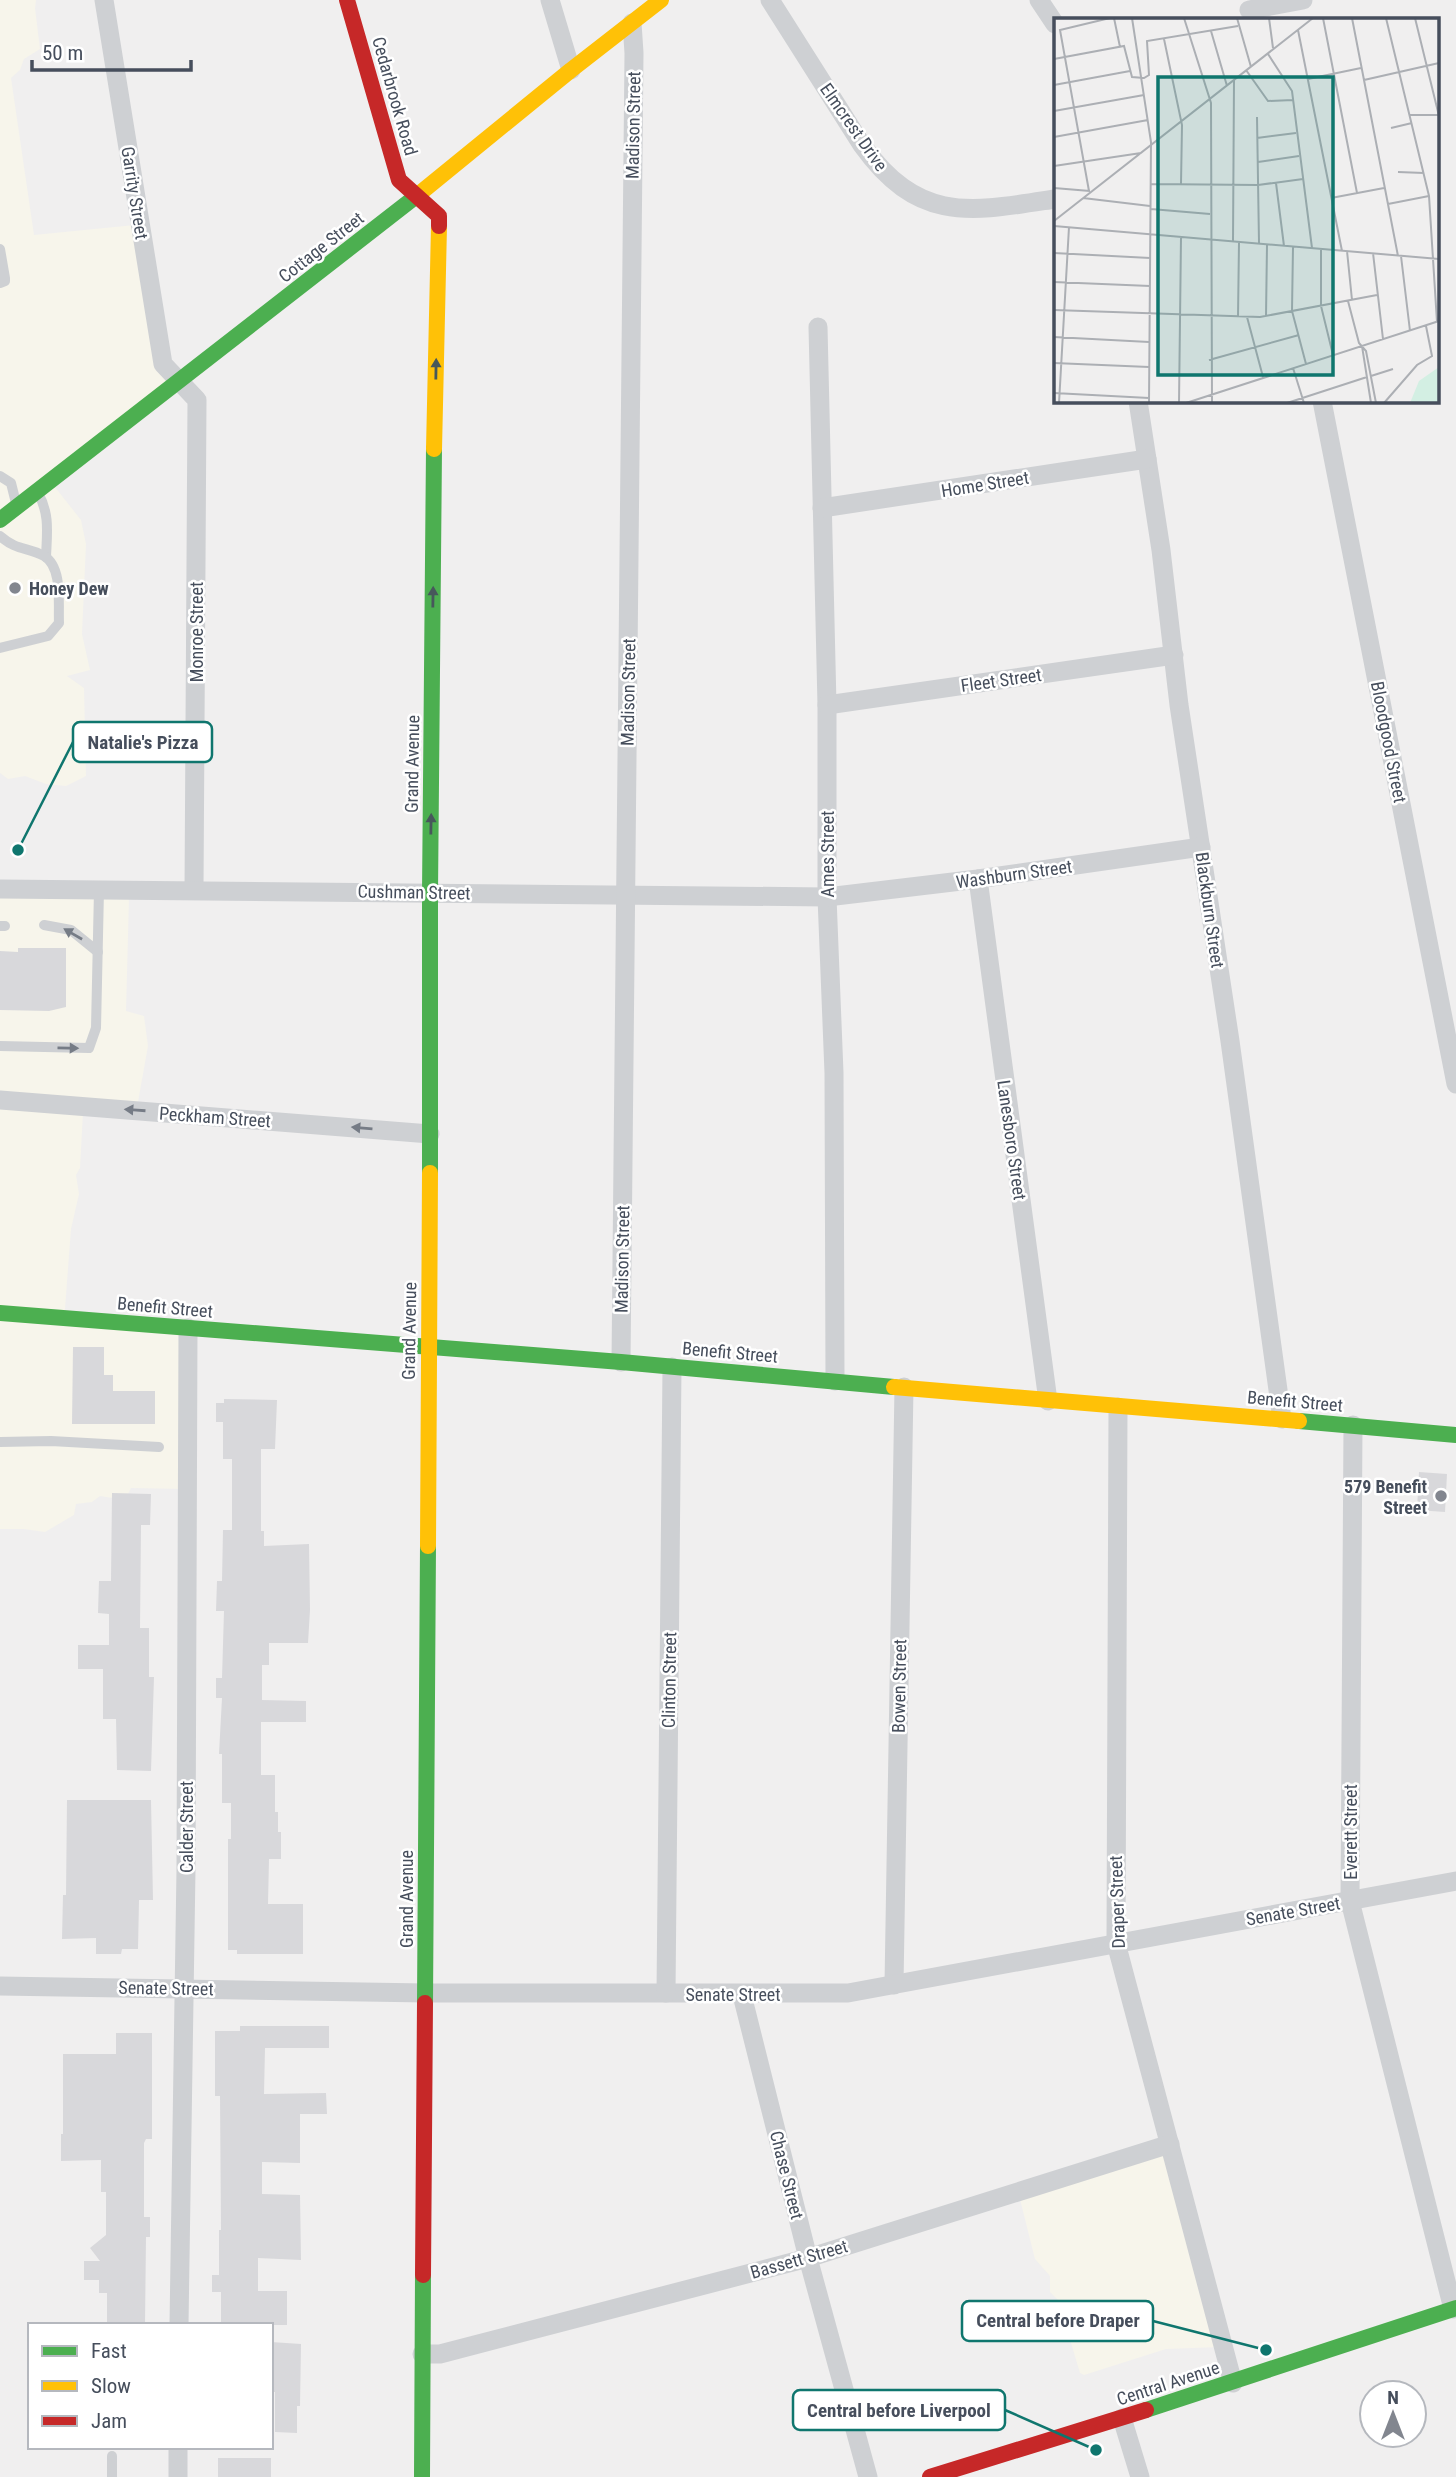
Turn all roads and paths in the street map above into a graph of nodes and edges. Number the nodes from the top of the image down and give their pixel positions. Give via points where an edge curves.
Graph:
1 (104, 0) edge
2 (347, 0) edge
3 (550, 0) edge
4 (661, 0) edge
5 (770, 0) edge
6 (1039, 0) edge
7 (1303, 0) edge
8 (1248, 10) edge
9 (1054, 22) edge
10 (632, 23) junction
11 (571, 70) junction
12 (418, 195) junction
13 (1054, 199) edge
14 (0, 249) edge
15 (0, 283) edge
16 (818, 327) dead end
17 (179, 380) junction
18 (1138, 402) edge
19 (1322, 402) edge
20 (1147, 459) junction
21 (0, 477) edge
22 (37, 491) junction
23 (17, 507) junction
24 (822, 508) junction
25 (0, 520) edge
26 (0, 537) edge
27 (46, 557) junction
28 (0, 648) edge
29 (1174, 655) junction
30 (827, 705) junction
31 (1201, 847) junction
32 (978, 879) junction
33 (0, 889) edge
34 (99, 890) junction
35 (194, 890) junction
36 (430, 892) junction
37 (625, 895) junction
38 (827, 897) junction
39 (44, 925) dead end
40 (98, 952) junction
41 (1448, 1004) edge
42 (0, 1046) edge
43 (1453, 1056) edge
44 (1456, 1084) edge
45 (0, 1100) edge
46 (430, 1134) junction
47 (0, 1313) edge
48 (188, 1328) junction
49 (428, 1348) junction
50 (621, 1362) junction
51 (673, 1367) junction
52 (835, 1381) junction
53 (904, 1387) junction
54 (1048, 1401) junction
55 (1118, 1407) junction
56 (1282, 1419) junction
57 (1353, 1425) junction
58 (1456, 1435) edge
59 (0, 1442) edge
60 (159, 1447) dead end
61 (1456, 1881) edge
62 (1350, 1901) junction
63 (1115, 1943) junction
64 (894, 1984) junction
65 (0, 1986) edge
66 (185, 1988) junction
67 (426, 1993) junction
68 (666, 1993) junction
69 (742, 1994) junction
70 (1170, 2144) junction
71 (808, 2258) junction
72 (1454, 2309) edge
73 (179, 2323) edge
74 (422, 2354) junction
75 (1233, 2383) junction
76 (1122, 2418) junction
77 (178, 2449) edge
78 (112, 2456) dead end
79 (112, 2477) edge
80 (178, 2477) edge
81 (422, 2477) edge
82 (868, 2477) edge
83 (930, 2477) edge
84 (1140, 2477) edge

1 - 17 street, Garrity Street via 163,364
2 - 12 street, Cedarbrook Road via 400,180
3 - 11 street
4 - 10 street, Cottage Street
5 - 13 street, Elmcrest Drive via 862,145 893,182 913,195 956,209
6 - 9 street
7 - 8 street
10 - 11 street, Cottage Street
10 - 37 street, Madison Street
11 - 12 street, Cottage Street
12 - 17 street, Cottage Street
36 -> 12 street, Grand Avenue via 439,216
14 - 15 lane via 5,281
16 - 24 street, Ames Street
17 - 22 street, Cottage Street
17 - 35 street, Monroe Street via 197,400
18 - 20 street, Blackburn Street
19 - 41 street, Bloodgood Street
20 - 24 street, Home Street
20 - 29 street, Blackburn Street
21 - 23 lane via 11,483
22 - 23 street, Cottage Street
22 - 27 lane via 46,507
23 - 25 street, Cottage Street
24 - 30 street, Ames Street
26 - 27 lane via 11,546
27 - 28 lane via 56,571 59,623 48,636
29 - 30 street, Fleet Street
29 - 31 street, Blackburn Street
30 - 38 street, Ames Street
31 - 32 street, Washburn Street
31 - 56 street, Blackburn Street
32 - 38 street, Washburn Street
32 - 54 street, Lanesboro Street
33 - 34 street, Cushman Street
34 - 35 street, Cushman Street
34 - 40 lane
35 - 36 street, Cushman Street
36 - 37 street, Cushman Street
36 - 46 street, Grand Avenue
37 - 38 street, Cushman Street
37 - 50 street, Madison Street
38 - 52 street, Ames Street via 835,1073
40 -> 39 lane via 71,930
42 -> 40 lane via 89,1048 96,1028
41 - 43 street, Bloodgood Street
43 - 44 street, Bloodgood Street
46 -> 45 street, Peckham Street
46 - 49 street, Grand Avenue
47 - 48 street, Benefit Street
48 - 49 street, Benefit Street
48 - 66 street, Calder Street
49 - 50 street, Benefit Street
49 - 67 street, Grand Avenue
50 - 51 street, Benefit Street
51 - 52 street, Benefit Street
51 - 68 street, Clinton Street
52 - 53 street, Benefit Street
53 - 54 street, Benefit Street
53 - 64 street, Bowen Street
54 - 55 street, Benefit Street
55 - 56 street, Benefit Street
55 - 63 street, Draper Street
56 - 57 street, Benefit Street
57 - 58 street, Benefit Street
57 - 62 street, Everett Street
59 - 60 lane
61 - 62 street, Senate Street
62 - 63 street, Senate Street
62 - 72 street, Everett Street
63 - 64 street, Senate Street
63 - 70 street, Draper Street
64 - 69 street, Senate Street via 848,1993
65 - 66 street, Senate Street
66 - 67 street, Senate Street
66 - 73 street, Calder Street
67 - 68 street, Senate Street
67 - 74 street, Grand Avenue
68 - 69 street, Senate Street
69 - 71 street, Chase Street
70 - 71 street, Bassett Street
70 - 75 street, Draper Street
71 - 74 street, Bassett Street via 440,2354
71 - 82 street, Chase Street
72 - 75 street, Central Avenue
74 - 81 street, Grand Avenue
75 - 76 street, Central Avenue
76 - 83 street, Central Avenue
76 - 84 street
77 - 80 street
78 - 79 lane

